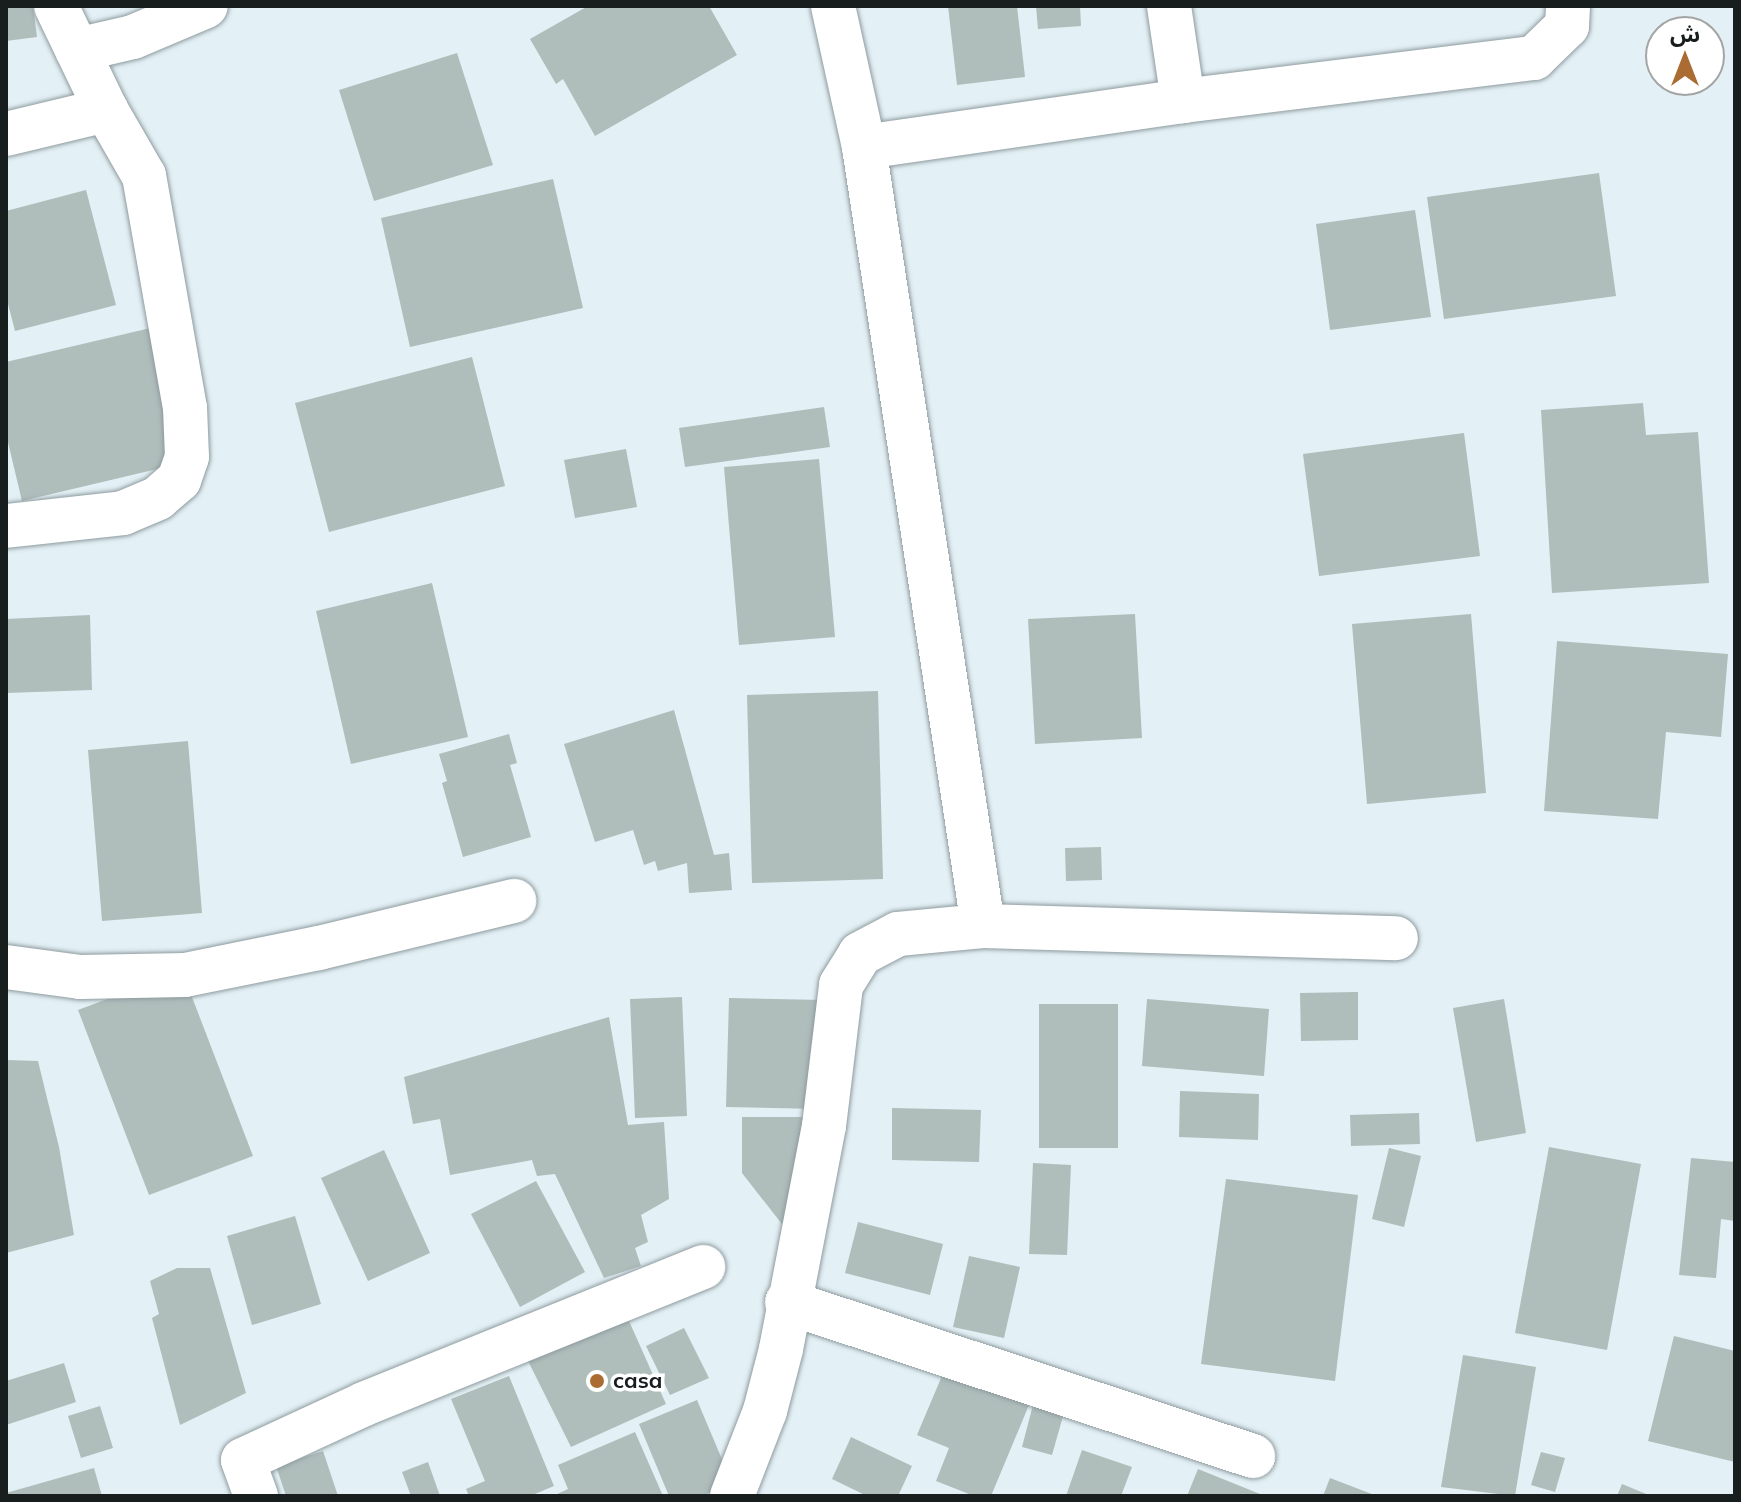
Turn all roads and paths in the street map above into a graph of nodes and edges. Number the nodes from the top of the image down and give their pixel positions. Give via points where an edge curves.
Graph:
1 (56, 6) edge
2 (206, 6) edge
3 (833, 6) edge
4 (1169, 6) edge
5 (1568, 6) edge
6 (77, 50) junction
7 (1183, 101) junction
8 (106, 110) junction
9 (6, 134) edge
10 (864, 147) junction
11 (6, 526) edge
12 (514, 901) dead end
13 (983, 926) junction
14 (1396, 938) dead end
15 (6, 967) edge
16 (703, 1267) dead end
17 (787, 1302) junction
18 (1253, 1456) dead end
19 (256, 1496) edge
20 (732, 1496) edge

1 - 6 street
2 - 6 street via 133,37
3 - 10 street
4 - 7 street
5 - 7 street via 1567,26 1534,58
6 - 8 street
7 - 10 street
8 - 9 street
8 - 11 street via 144,176 185,408 187,457 179,480 158,498 123,513
10 - 13 street
12 - 15 street via 185,975 80,977
13 - 14 street
13 - 17 street via 898,934 860,954 841,985 824,1126
16 - 19 street via 364,1404 243,1460
17 - 18 street
17 - 20 street via 765,1411

